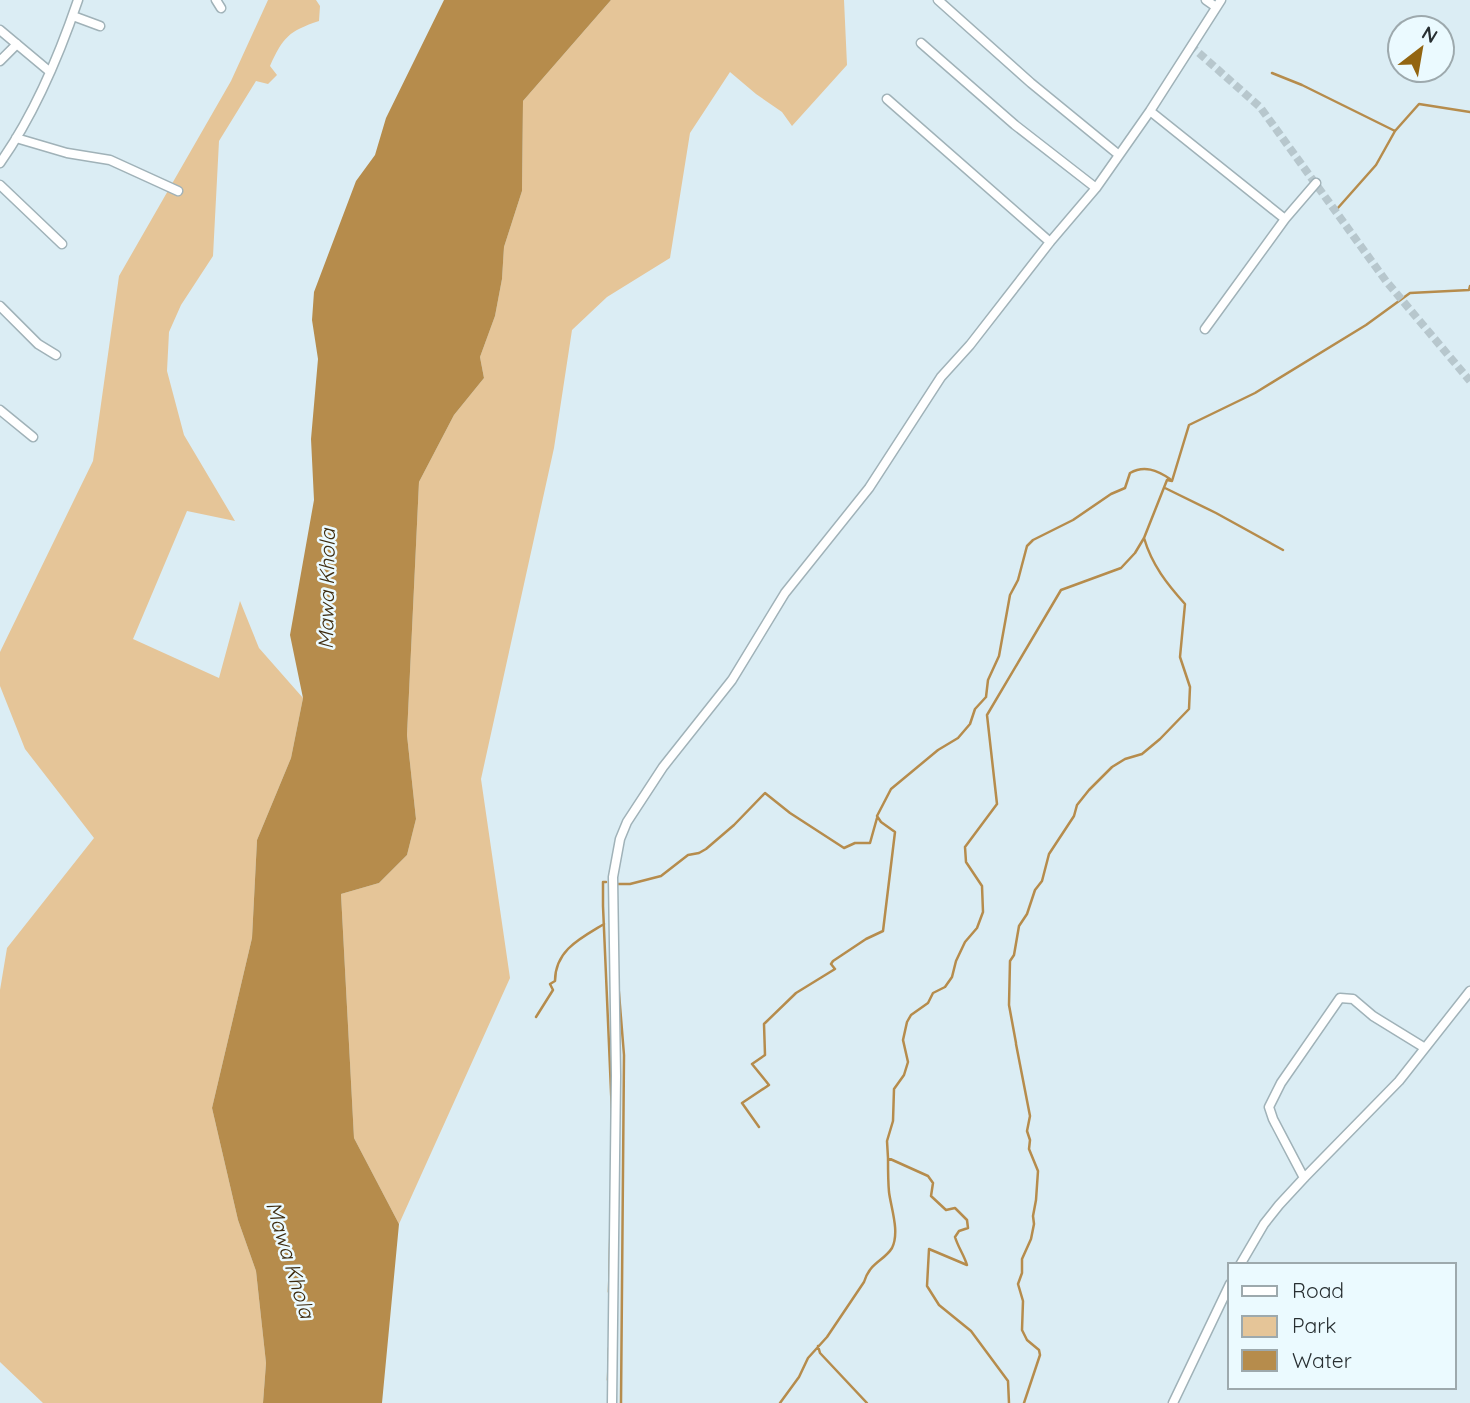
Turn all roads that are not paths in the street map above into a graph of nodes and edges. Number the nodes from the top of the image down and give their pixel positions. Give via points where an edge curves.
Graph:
1 (78, 0) edge
2 (216, 0) edge
3 (1206, 0) edge
4 (943, 2) edge
5 (1218, 4) edge
6 (221, 8) dead end
7 (73, 16) junction
8 (100, 26) dead end
9 (0, 30) edge
10 (921, 43) dead end
11 (17, 44) junction
12 (0, 61) edge
13 (49, 71) junction
14 (887, 99) dead end
15 (1150, 111) junction
16 (16, 138) junction
17 (1119, 155) junction
18 (0, 163) edge
19 (1317, 183) dead end
20 (0, 185) edge
21 (1096, 188) junction
22 (178, 191) dead end
23 (1285, 219) junction
24 (1049, 243) junction
25 (62, 244) dead end
26 (0, 306) edge
27 (1205, 329) dead end
28 (56, 355) dead end
29 (0, 410) edge
30 (33, 437) dead end
31 (1470, 991) edge
32 (1425, 1048) junction
33 (1304, 1178) junction
34 (1241, 1263) edge
35 (1228, 1288) edge
36 (612, 1403) edge
37 (1173, 1403) edge

1 - 7 street
2 - 6 street
3 - 5 street
4 - 17 street
5 - 15 street
7 - 8 street
7 - 13 street
9 - 11 street
10 - 21 street
11 - 12 street
11 - 13 street
13 - 16 street
14 - 24 street
15 - 17 street
15 - 23 street
16 - 18 street
16 - 22 street via 110,160
17 - 21 street
19 - 23 street
20 - 25 street
21 - 24 street
23 - 27 street
24 - 36 street via 941,377 869,488 785,593 732,680 663,767 627,822 613,877
26 - 28 street via 38,344
29 - 30 street
31 - 32 street
32 - 33 street via 1399,1082
32 - 33 street via 1353,999 1340,998 1280,1083 1269,1107
33 - 34 street via 1264,1224
35 - 37 street

